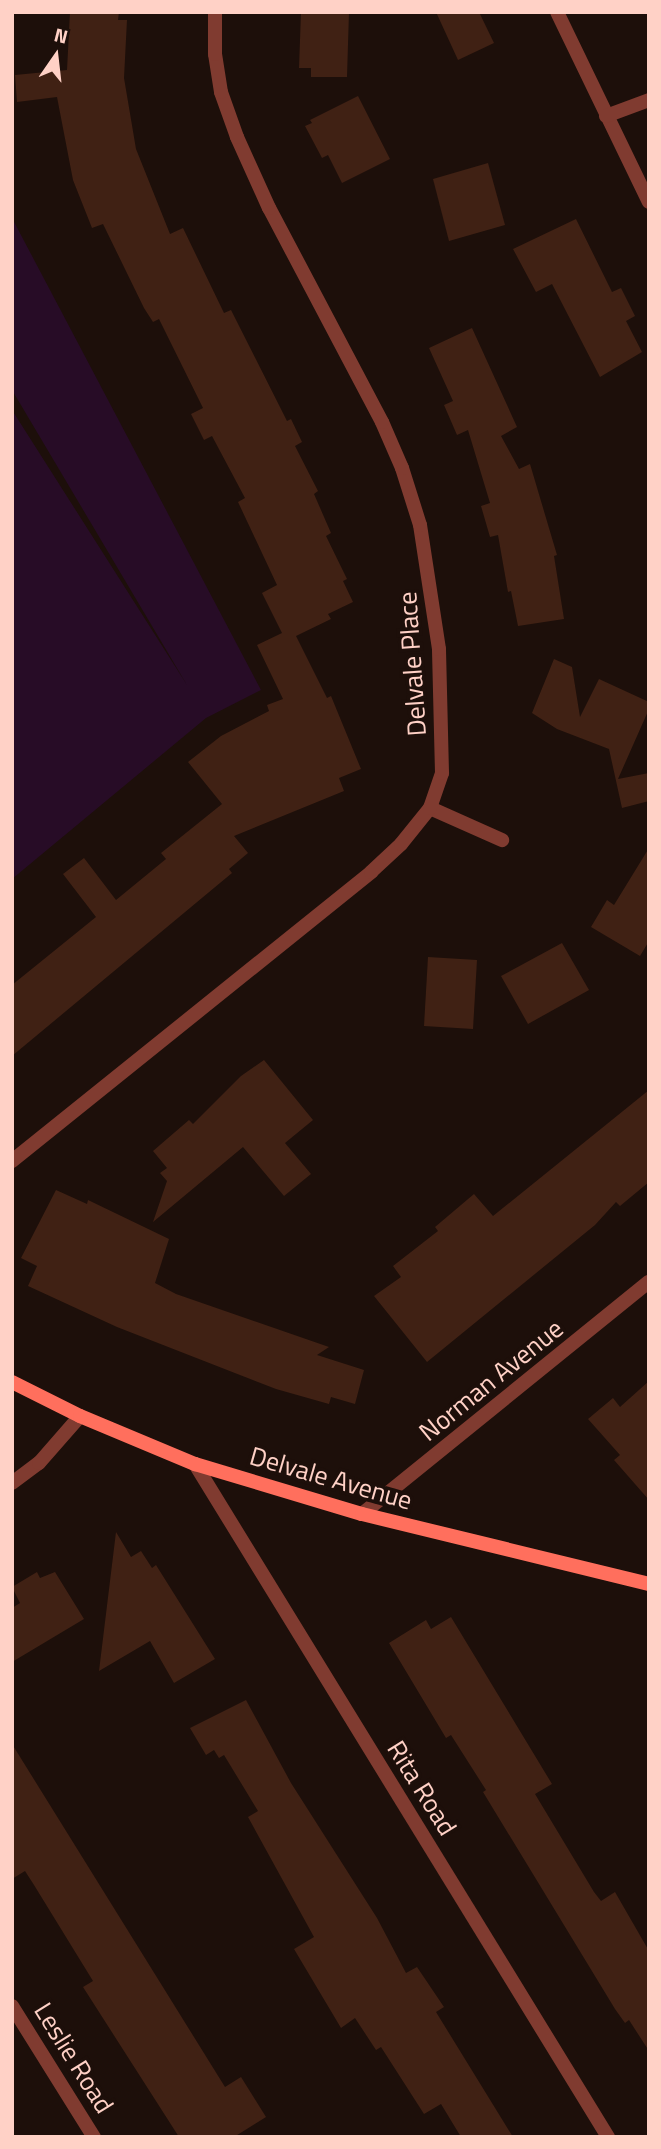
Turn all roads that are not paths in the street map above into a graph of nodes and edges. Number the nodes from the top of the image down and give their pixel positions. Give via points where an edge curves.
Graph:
1 (215, 12) edge
2 (557, 12) edge
3 (649, 100) edge
4 (606, 116) junction
5 (649, 202) edge
6 (429, 808) junction
7 (502, 840) dead end
8 (12, 1161) edge
9 (649, 1282) edge
10 (12, 1382) edge
11 (80, 1416) junction
12 (195, 1464) junction
13 (12, 1483) edge
14 (362, 1514) junction
15 (649, 1584) edge
16 (12, 2006) edge
17 (94, 2137) edge
18 (608, 2137) edge

1 - 6 street, Delvale Place via 219,79 237,137 269,208 382,422 420,525 439,649 442,719 442,773
2 - 4 street
3 - 4 street
4 - 5 street
6 - 7 street
6 - 8 street, Delvale Place via 371,872
9 - 14 street, Norman Avenue
10 - 11 street, Delvale Avenue
11 - 12 street, Delvale Avenue
11 - 13 street via 39,1463
12 - 14 street, Delvale Avenue
12 - 18 street, Rita Road
14 - 15 street, Delvale Avenue
16 - 17 street, Leslie Road

